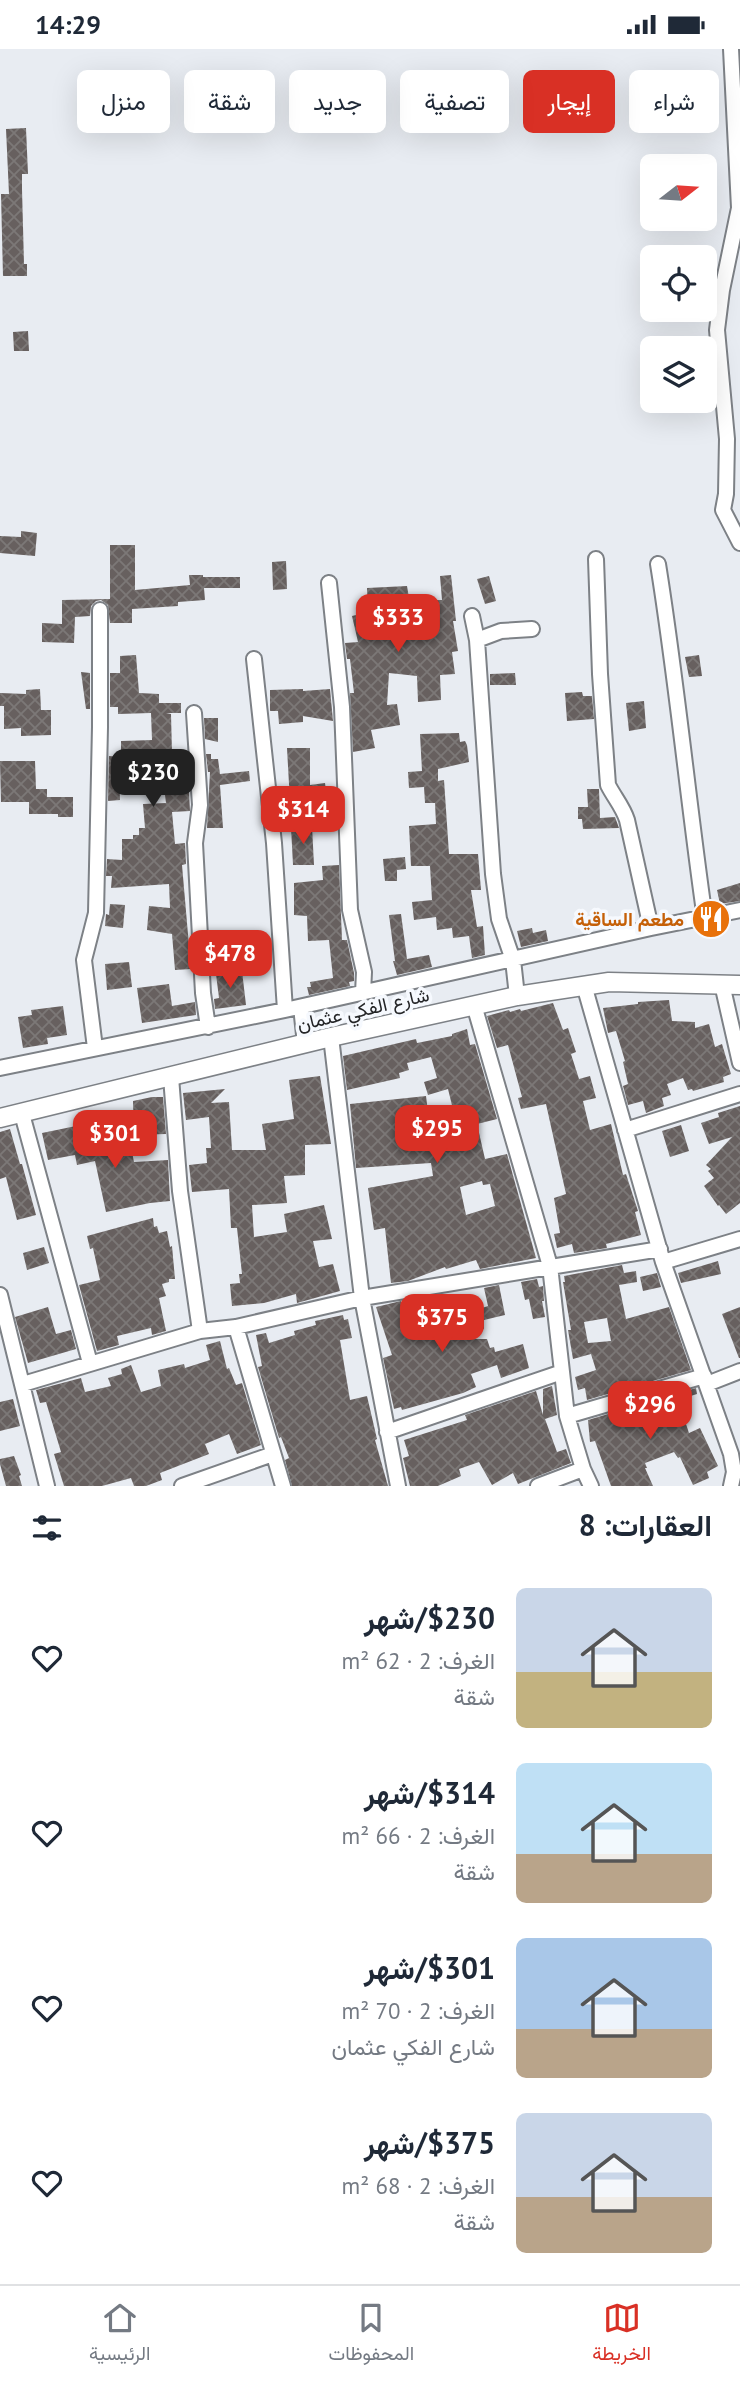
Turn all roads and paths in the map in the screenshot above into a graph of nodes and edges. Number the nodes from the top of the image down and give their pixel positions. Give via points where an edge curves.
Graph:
1 (731, 49) edge
2 (740, 543) edge
3 (596, 559) dead end
4 (658, 564) dead end
5 (329, 583) dead end
6 (100, 610) dead end
7 (472, 616) dead end
8 (532, 629) dead end
9 (477, 640) junction
10 (254, 659) dead end
11 (194, 713) dead end
12 (740, 910) edge
13 (705, 919) junction
14 (651, 928) junction
15 (513, 960) junction
16 (584, 985) junction
17 (731, 985) edge
18 (363, 993) junction
19 (517, 996) junction
20 (474, 1005) junction
21 (301, 1007) junction
22 (285, 1010) junction
23 (208, 1027) junction
24 (331, 1037) junction
25 (304, 1044) junction
26 (95, 1048) junction
27 (740, 1063) edge
28 (0, 1068) edge
29 (171, 1077) junction
30 (740, 1094) edge
31 (22, 1114) junction
32 (0, 1118) edge
33 (625, 1130) junction
34 (740, 1239) edge
35 (662, 1255) junction
36 (550, 1266) junction
37 (0, 1295) edge
38 (362, 1299) junction
39 (236, 1327) junction
40 (201, 1331) junction
41 (90, 1363) junction
42 (740, 1371) edge
43 (562, 1372) junction
44 (705, 1380) junction
45 (23, 1384) junction
46 (567, 1416) junction
47 (387, 1432) junction
48 (273, 1454) junction
49 (583, 1469) junction
50 (735, 1476) edge
51 (47, 1486) edge
52 (183, 1486) edge
53 (283, 1486) edge
54 (398, 1486) edge
55 (538, 1486) edge
56 (591, 1486) edge

1 - 2 street via 739,208 717,330 727,439 723,510
3 - 14 street via 608,785 624,809
4 - 13 street
5 - 18 street via 342,706 350,910 364,972
6 - 26 street via 96,913 84,960
7 - 9 street
8 - 9 street via 501,631
9 - 15 street via 495,885 499,919
10 - 22 street via 274,843
11 - 23 street via 200,805 195,843
12 - 13 street
13 - 14 street
14 - 15 street
15 - 18 street
15 - 19 street
16 - 17 street, شارع الفكي عثمان
16 - 19 street, شارع الفكي عثمان
16 - 33 street
17 - 27 street
18 - 21 street
19 - 20 street, شارع الفكي عثمان
20 - 24 street, شارع الفكي عثمان
20 - 36 street
21 - 22 street
21 - 25 street
22 - 23 street
23 - 26 street
24 - 25 street, شارع الفكي عثمان
24 - 38 street
25 - 29 street, شارع الفكي عثمان
26 - 28 street
29 - 31 street, شارع الفكي عثمان
29 - 40 street via 180,1191
30 - 33 street
31 - 32 street, شارع الفكي عثمان
31 - 41 street
33 - 35 street
34 - 35 street
35 - 36 street
35 - 44 street
36 - 38 street
36 - 43 street
37 - 45 street
38 - 39 street
38 - 47 street
39 - 40 street
39 - 48 street
40 - 41 street
41 - 45 street
42 - 44 street
43 - 46 street
43 - 47 street
44 - 46 street
44 - 50 street via 732,1454
45 - 51 street
46 - 49 street
47 - 54 street
48 - 52 street
48 - 53 street
49 - 55 street
49 - 56 street

